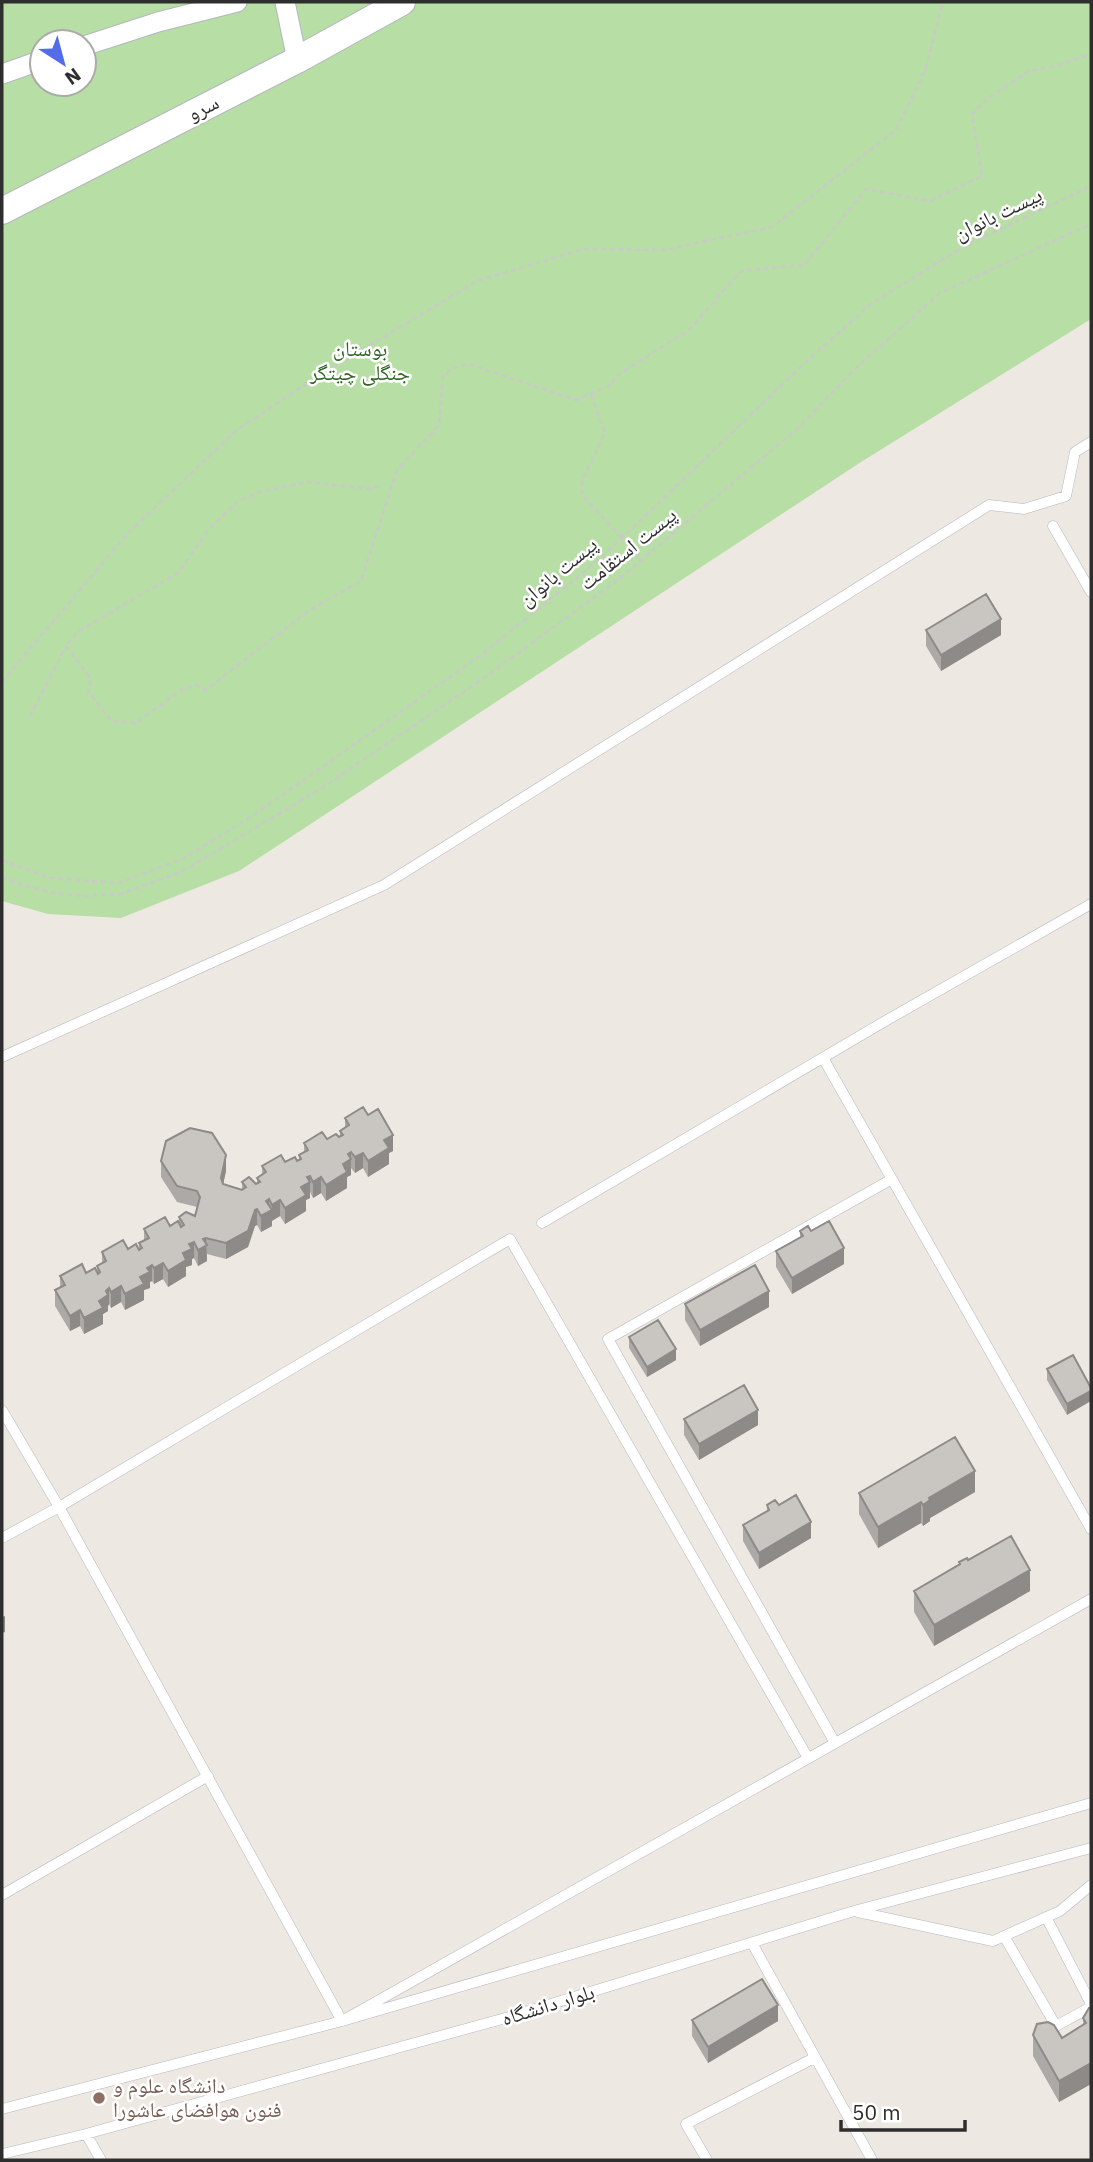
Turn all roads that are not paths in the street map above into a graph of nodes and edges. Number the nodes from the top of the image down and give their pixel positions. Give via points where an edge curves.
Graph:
1 (237, 2) edge
2 (285, 2) edge
3 (402, 2) edge
4 (98, 41) edge
5 (297, 60) junction
6 (28, 65) edge
7 (2, 74) edge
8 (2, 211) edge
9 (1091, 442) edge
10 (1054, 526) dead end
11 (1091, 592) edge
12 (1091, 904) edge
13 (2, 1057) edge
14 (823, 1058) junction
15 (892, 1179) junction
16 (542, 1223) dead end
17 (2, 1410) edge
18 (59, 1507) junction
19 (1091, 1529) edge
20 (2, 1538) edge
21 (1091, 1599) edge
22 (835, 1743) junction
23 (808, 1758) junction
24 (208, 1776) junction
25 (1091, 1803) edge
26 (1091, 1848) edge
27 (1091, 1885) edge
28 (2, 1895) edge
29 (854, 1911) junction
30 (1046, 1917) junction
31 (1004, 1936) junction
32 (752, 1942) junction
33 (1091, 2005) edge
34 (342, 2021) junction
35 (814, 2058) junction
36 (2, 2109) edge
37 (86, 2134) junction
38 (2, 2154) edge
39 (101, 2160) edge
40 (707, 2160) edge
41 (872, 2160) edge

1 - 4 street
2 - 5 street
3 - 5 street, سرو
5 - 8 street, سرو
6 - 7 street
9 - 13 lane via 1076,452 1066,496 1024,509 989,505 384,885
10 - 11 lane
12 - 14 lane
14 - 15 lane
14 - 16 lane
15 - 19 lane
15 - 22 lane via 608,1339
17 - 18 lane
18 - 20 lane
18 - 23 lane via 510,1239
18 - 24 lane
21 - 22 lane
22 - 23 lane
23 - 34 lane
24 - 28 lane
24 - 34 lane
25 - 34 lane, بلوار دانشگاه
26 - 29 lane, بلوار دانشگاه
27 - 30 lane
29 - 31 lane via 993,1941
29 - 32 lane, بلوار دانشگاه
30 - 31 lane
30 - 33 lane
31 - 33 lane via 1056,2026
32 - 35 lane
32 - 37 lane, بلوار دانشگاه via 509,2017
34 - 36 lane, بلوار دانشگاه
35 - 40 lane via 686,2124
35 - 41 lane
37 - 38 lane, بلوار دانشگاه
37 - 39 lane

